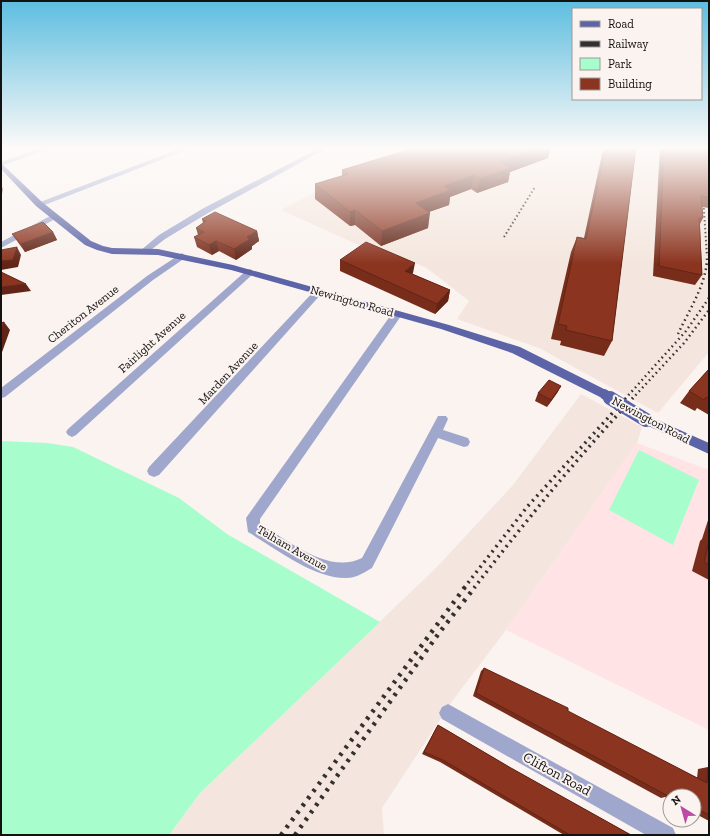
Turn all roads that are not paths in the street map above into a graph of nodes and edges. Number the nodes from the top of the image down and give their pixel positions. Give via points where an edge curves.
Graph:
1 (21, 186) edge
2 (87, 186) edge
3 (252, 186) edge
4 (39, 204) junction
5 (55, 217) junction
6 (1, 245) edge
7 (144, 252) junction
8 (182, 256) junction
9 (250, 272) junction
10 (320, 291) junction
11 (397, 314) junction
12 (1, 394) edge
13 (442, 419) dead end
14 (72, 432) dead end
15 (435, 432) junction
16 (464, 442) dead end
17 (709, 449) edge
18 (154, 471) dead end
19 (448, 713) dead end
20 (666, 835) edge

1 - 4 main road, Newington Road
2 - 4 street
3 - 7 street via 162,237
4 - 5 main road, Newington Road
5 - 6 street
5 - 7 main road, Newington Road via 88,243 100,248 118,252
7 - 8 main road, Newington Road
8 - 9 main road, Newington Road
8 - 12 street, Cheriton Avenue
9 - 10 main road, Newington Road
9 - 14 street, Fairlight Avenue
10 - 11 main road, Newington Road
10 - 18 street, Marden Avenue
11 - 15 street, Telham Avenue via 253,518 253,527 333,571 349,572 367,563
11 - 17 main road, Newington Road, bridge via 516,350 604,394 646,420
13 - 15 street, Telham Avenue
15 - 16 street
19 - 20 street, Clifton Road

